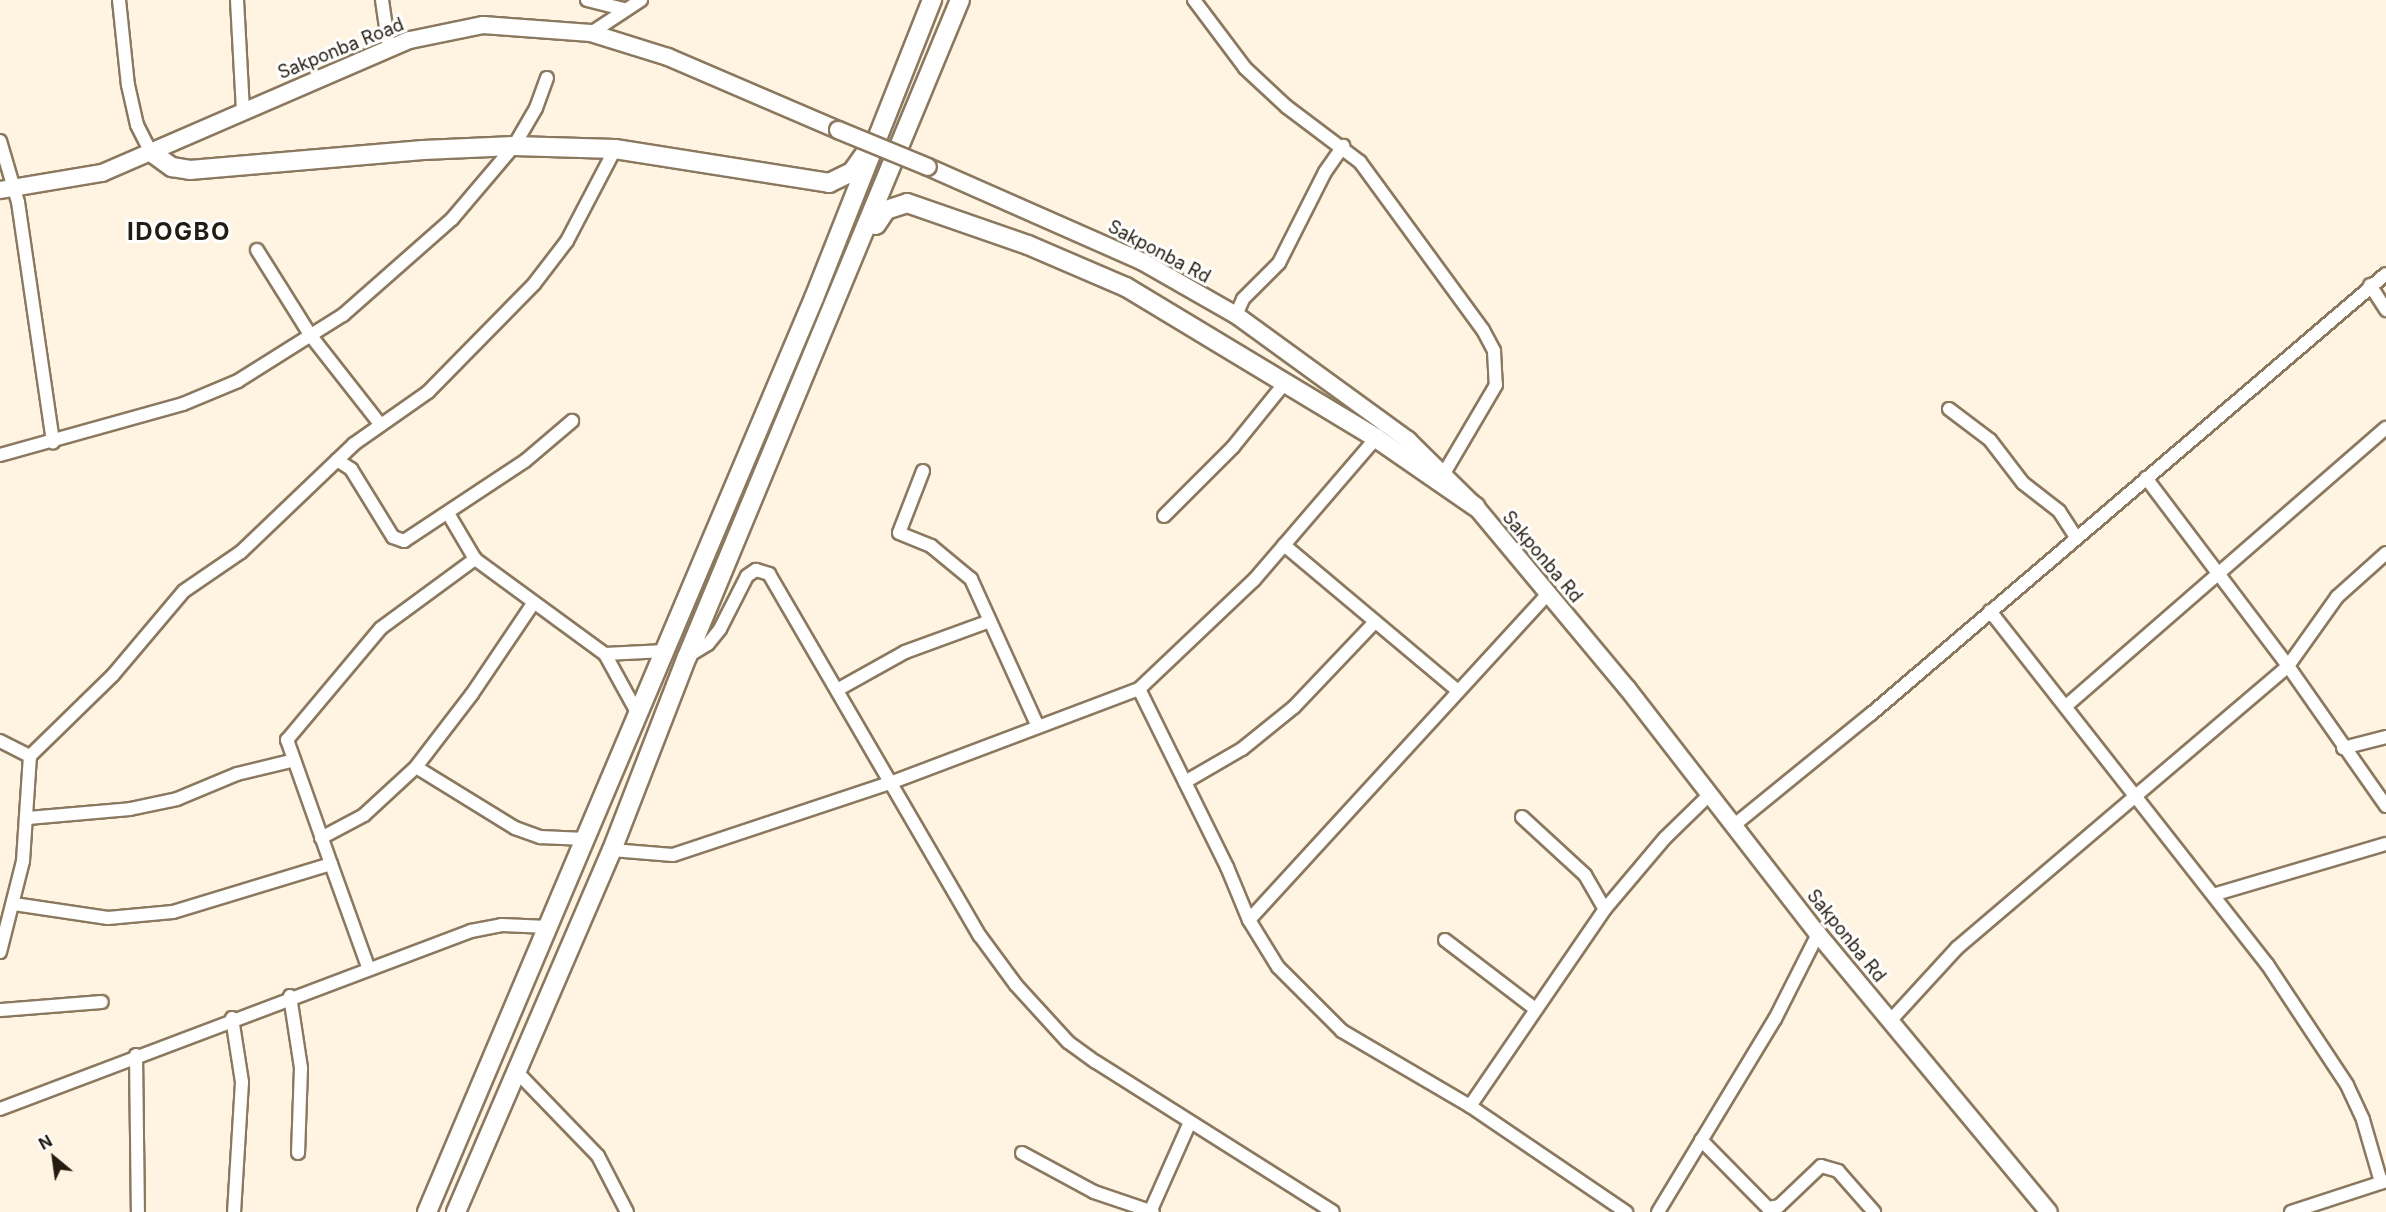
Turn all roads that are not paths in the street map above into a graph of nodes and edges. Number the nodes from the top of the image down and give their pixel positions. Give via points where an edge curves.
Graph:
1 (118, 0) edge
2 (237, 0) edge
3 (382, 0) edge
4 (587, 0) edge
5 (641, 0) edge
6 (932, 0) edge
7 (960, 0) edge
8 (1194, 0) edge
9 (624, 9) junction
10 (591, 33) junction
11 (389, 48) junction
12 (932, 70) junction
13 (903, 71) junction
14 (547, 78) dead end
15 (243, 111) junction
16 (529, 121) junction
17 (838, 130) joint
18 (0, 141) edge
19 (514, 146) junction
20 (533, 146) junction
21 (1343, 146) junction
22 (615, 149) junction
23 (151, 152) junction
24 (828, 183) junction
25 (7, 189) edge
26 (907, 204) junction
27 (257, 250) dead end
28 (826, 267) junction
29 (2386, 274) edge
30 (846, 283) junction
31 (2370, 285) junction
32 (2386, 310) edge
33 (1236, 315) junction
34 (311, 336) junction
35 (1284, 384) junction
36 (1949, 409) dead end
37 (572, 421) dead end
38 (380, 424) junction
39 (2386, 428) edge
40 (1376, 438) junction
41 (53, 442) junction
42 (0, 455) edge
43 (337, 460) junction
44 (923, 471) dead end
45 (1443, 475) junction
46 (2145, 478) junction
47 (1476, 507) junction
48 (449, 514) junction
49 (1164, 516) dead end
50 (2076, 537) junction
51 (1284, 545) junction
52 (2386, 553) edge
53 (475, 559) junction
54 (2217, 574) junction
55 (1548, 594) junction
56 (532, 605) junction
57 (1990, 611) junction
58 (990, 621) junction
59 (1375, 622) junction
60 (665, 651) junction
61 (604, 654) junction
62 (687, 657) junction
63 (2288, 666) junction
64 (1139, 689) junction
65 (837, 690) junction
66 (1458, 691) junction
67 (2066, 706) junction
68 (638, 714) junction
69 (1038, 727) junction
70 (2386, 736) edge
71 (0, 741) edge
72 (2343, 748) junction
73 (30, 756) junction
74 (291, 761) junction
75 (416, 767) junction
76 (1185, 782) junction
77 (890, 783) junction
78 (1709, 795) junction
79 (2138, 795) junction
80 (2386, 806) edge
81 (1522, 816) dead end
82 (28, 818) junction
83 (1733, 826) junction
84 (321, 838) junction
85 (585, 839) junction
86 (2386, 844) edge
87 (612, 850) junction
88 (332, 864) junction
89 (2216, 894) junction
90 (14, 904) junction
91 (1605, 909) junction
92 (1249, 920) junction
93 (548, 927) junction
94 (1818, 934) junction
95 (1445, 940) dead end
96 (0, 952) edge
97 (368, 967) junction
98 (290, 996) junction
99 (102, 1002) dead end
100 (1534, 1008) junction
101 (0, 1010) edge
102 (232, 1018) junction
103 (1891, 1020) junction
104 (136, 1055) junction
105 (516, 1071) junction
106 (1470, 1106) junction
107 (0, 1109) edge
108 (466, 1119) junction
109 (1190, 1122) junction
110 (491, 1131) junction
111 (1701, 1140) junction
112 (298, 1153) dead end
113 (1022, 1153) dead end
114 (2384, 1181) edge
115 (623, 1210) edge
116 (138, 1212) edge
117 (234, 1212) edge
118 (427, 1212) edge
119 (456, 1212) edge
120 (1151, 1212) edge
121 (1333, 1212) edge
122 (1626, 1212) edge
123 (1658, 1212) edge
124 (1874, 1212) edge
125 (2049, 1212) edge
126 (2291, 1212) edge

1 - 23 street via 128,85 137,125
2 - 15 street
3 - 11 street
4 - 9 street
5 - 9 street
6 - 13 highway
7 - 12 highway
8 - 21 street via 1245,68 1287,107
9 - 10 street
10 - 11 main road, Sakponba Road via 483,25
10 - 17 main road, Sakponba Road via 668,57
11 - 15 main road, Sakponba Road
12 - 26 highway via 898,173 898,195
12 - 30 highway
13 - 24 highway via 862,160 852,172
13 - 28 highway
14 - 16 street
15 - 23 main road, Sakponba Road
16 - 19 street
16 - 20 street
17 - 33 main road, Sakponba Rd, bridge via 1143,262
18 - 25 street
19 - 20 highway
19 - 23 highway via 190,170 172,167
19 - 34 street via 452,219 343,315
20 - 22 highway
21 - 33 street via 1325,172 1279,263 1243,299
21 - 45 street via 1399,211 1494,351 1496,385
22 - 24 highway
22 - 38 street via 567,242 534,284 428,392
23 - 25 main road, Sakponba Road via 102,173
24 - 28 highway via 842,206
25 - 41 street
26 - 30 highway via 886,210
26 - 35 highway via 1028,245 1126,287
27 - 34 street
28 - 60 highway
29 - 31 street
30 - 62 highway
31 - 32 street
31 - 46 street
33 - 45 main road, Sakponba Rd via 1408,440
34 - 38 street
34 - 41 street via 238,381 183,404
35 - 40 highway
35 - 49 street via 1249,430
36 - 50 street via 1990,440 2023,483 2059,511
37 - 48 street via 525,461
38 - 43 street
39 - 54 street
40 - 47 highway
40 - 51 street
41 - 42 street
43 - 48 street via 351,469 393,537 404,541
43 - 73 street via 241,552 184,591 113,675
44 - 58 street via 899,533 954,562 971,579
45 - 47 main road, Sakponba Rd
46 - 50 street
46 - 54 street
47 - 55 main road, Sakponba Rd
48 - 53 street
50 - 57 street
51 - 59 street
51 - 64 street
52 - 63 street via 2337,597
53 - 56 street via 495,570
53 - 74 street via 381,628 286,740
54 - 63 street
54 - 67 street
55 - 66 street
55 - 78 main road, Sakponba Rd
56 - 61 street
56 - 75 street via 472,694
57 - 67 street
57 - 83 street
58 - 65 street via 905,652
58 - 69 street
59 - 66 street
59 - 76 street via 1294,708 1242,749
60 - 61 street
60 - 68 highway
61 - 68 street
62 - 65 street via 708,644 720,629 747,576 763,570 792,609
62 - 87 highway
63 - 72 street
63 - 79 street
64 - 69 street
64 - 76 street
65 - 77 street
66 - 92 street
67 - 79 street
68 - 85 highway
69 - 77 street
70 - 72 street
71 - 73 street
72 - 80 street
73 - 82 street
74 - 82 street via 237,774 165,801
74 - 84 street
75 - 84 street via 364,814
75 - 85 street via 515,828 540,837
76 - 92 street
77 - 87 street via 673,855
77 - 109 street via 980,936 1016,985 1068,1042
78 - 83 main road, Sakponba Rd
78 - 91 street via 1665,838
79 - 89 street
79 - 103 street via 1958,948
81 - 91 street via 1585,875
82 - 90 street
83 - 94 main road, Sakponba Rd
84 - 88 street
85 - 93 highway
86 - 89 street
87 - 105 highway
88 - 90 street via 174,912 108,918
88 - 97 street
89 - 114 street via 2347,1085
90 - 96 street
91 - 100 street
92 - 106 street via 1278,967 1342,1031
93 - 97 street via 501,925 471,931
93 - 108 highway
94 - 103 main road, Sakponba Rd
94 - 111 street via 1775,1019
95 - 100 street
97 - 98 street
98 - 102 street
98 - 112 street via 301,1068
99 - 101 street
100 - 106 street
102 - 104 street
102 - 117 street via 242,1082
103 - 125 main road, Sakponba Rd
104 - 107 street
104 - 116 street
105 - 110 highway
105 - 115 street via 588,1142
106 - 122 street
108 - 110 highway
108 - 118 highway
109 - 120 street
109 - 121 street
110 - 119 highway
111 - 123 street
111 - 124 street via 1768,1208 1779,1206 1821,1166 1838,1171
113 - 120 street via 1094,1192
114 - 126 street

